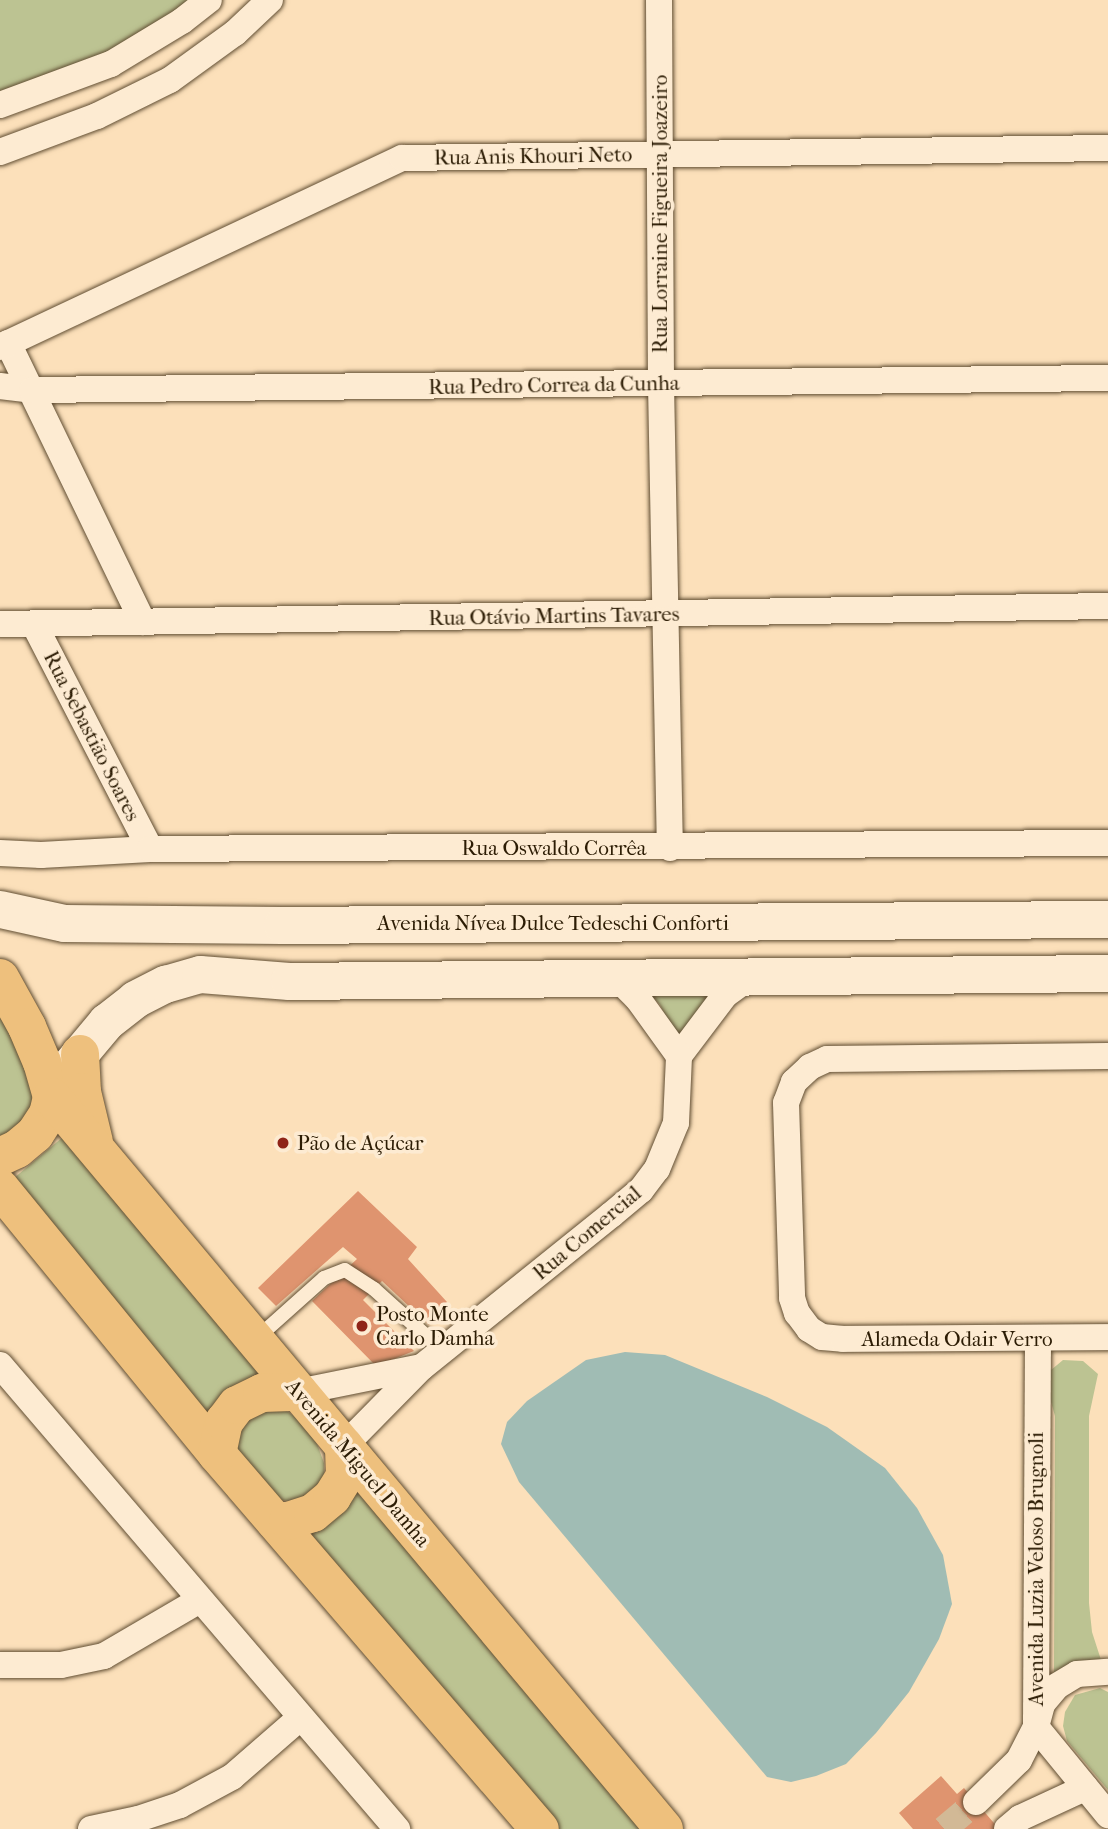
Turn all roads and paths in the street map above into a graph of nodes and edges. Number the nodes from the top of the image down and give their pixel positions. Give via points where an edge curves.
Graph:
1 (270, 0) edge
2 (659, 0) edge
3 (208, 1) edge
4 (236, 33) junction
5 (0, 105) edge
6 (1108, 148) edge
7 (0, 152) edge
8 (661, 154) junction
9 (4, 345) edge
10 (1108, 378) edge
11 (661, 384) junction
12 (0, 386) edge
13 (32, 390) junction
14 (1108, 606) edge
15 (667, 614) junction
16 (142, 622) junction
17 (0, 624) edge
18 (34, 624) junction
19 (1108, 843) edge
20 (670, 848) junction
21 (150, 849) junction
22 (0, 853) edge
23 (0, 909) edge
24 (1108, 919) edge
25 (1108, 973) edge
26 (751, 976) junction
27 (0, 978) edge
28 (608, 979) junction
29 (80, 1054) junction
30 (679, 1056) junction
31 (1108, 1056) edge
32 (51, 1092) junction
33 (95, 1147) junction
34 (0, 1157) edge
35 (0, 1188) edge
36 (1108, 1337) edge
37 (1038, 1339) junction
38 (255, 1340) junction
39 (433, 1359) junction
40 (0, 1365) edge
41 (299, 1392) junction
42 (344, 1446) junction
43 (217, 1454) junction
44 (275, 1521) junction
45 (201, 1600) junction
46 (0, 1665) edge
47 (1108, 1672) edge
48 (300, 1717) junction
49 (1036, 1727) junction
50 (1085, 1788) junction
51 (976, 1802) tunnel mouth
52 (1108, 1815) edge
53 (90, 1829) edge
54 (397, 1829) edge
55 (540, 1829) edge
56 (664, 1829) edge
57 (1007, 1829) edge

1 - 4 street
2 - 8 street, Rua Lorraine Figueira Joazeiro
3 - 4 street
3 - 5 street via 111,64
4 - 7 street via 135,99
6 - 8 street, Rua Anis Khouri Neto
8 - 9 street, Rua Anis Khouri Neto via 402,158
8 - 11 street, Rua Lorraine Figueira Joazeiro
9 - 13 street
10 - 11 street, Rua Pedro Correa da Cunha
11 - 13 street, Rua Pedro Correa da Cunha
11 - 15 street, Rua Lorraine Figueira Joazeiro
12 - 13 street, Rua Pedro Correa da Cunha
13 - 16 street
14 - 15 street, Rua Otávio Martins Tavares
15 - 16 street, Rua Otávio Martins Tavares
15 - 20 street, Rua Lorraine Figueira Joazeiro
16 - 18 street, Rua Otávio Martins Tavares
17 - 18 street, Rua Otávio Martins Tavares
18 - 21 street, Rua Sebastião Soares
19 - 20 street, Rua Oswaldo Corrêa
20 - 21 street, Rua Oswaldo Corrêa
21 - 22 street, Rua Oswaldo Corrêa
23 - 24 main road, Avenida Nívea Dulce Tedeschi Conforti via 64,923 282,925
25 - 26 main road
26 - 28 main road
26 - 30 street via 725,995
27 - 32 main road via 27,1027
28 - 29 main road via 289,981 200,974 164,984 135,999 106,1021
28 - 30 street via 624,984 638,999
29 - 32 main road
29 - 33 main road via 82,1092
30 - 39 street, Rua Comercial via 676,1123 657,1169 641,1189
31 - 37 street, Alameda Odair Verro via 827,1059 794,1082 786,1103 792,1298 809,1329 822,1337 843,1339
32 - 33 main road, Avenida Miguel Damha
32 - 34 main road via 48,1114 35,1134
33 - 38 main road, Avenida Miguel Damha
35 - 43 main road
36 - 37 street, Alameda Odair Verro
37 - 49 street, Avenida Luzia Veloso Brugnoli
38 - 39 lane via 324,1278 345,1270 374,1289
38 - 41 main road, Avenida Miguel Damha
39 - 41 street, Rua Comercial
39 - 42 street, Rua Comercial
40 - 45 street
41 - 42 main road, Avenida Miguel Damha
41 - 43 main road via 262,1393 237,1405 223,1422
42 - 44 main road via 345,1476 332,1497 313,1513
42 - 56 main road, Avenida Miguel Damha
43 - 44 main road
44 - 55 main road
45 - 46 street via 104,1656 61,1665
45 - 48 street
47 - 49 street via 1077,1674 1057,1686 1042,1704
48 - 53 street via 232,1777 180,1805
48 - 54 street
49 - 50 street, Avenida Luzia Veloso Brugnoli
49 - 51 street via 1019,1760
50 - 52 street, Avenida Luzia Veloso Brugnoli
50 - 57 street via 1020,1818

